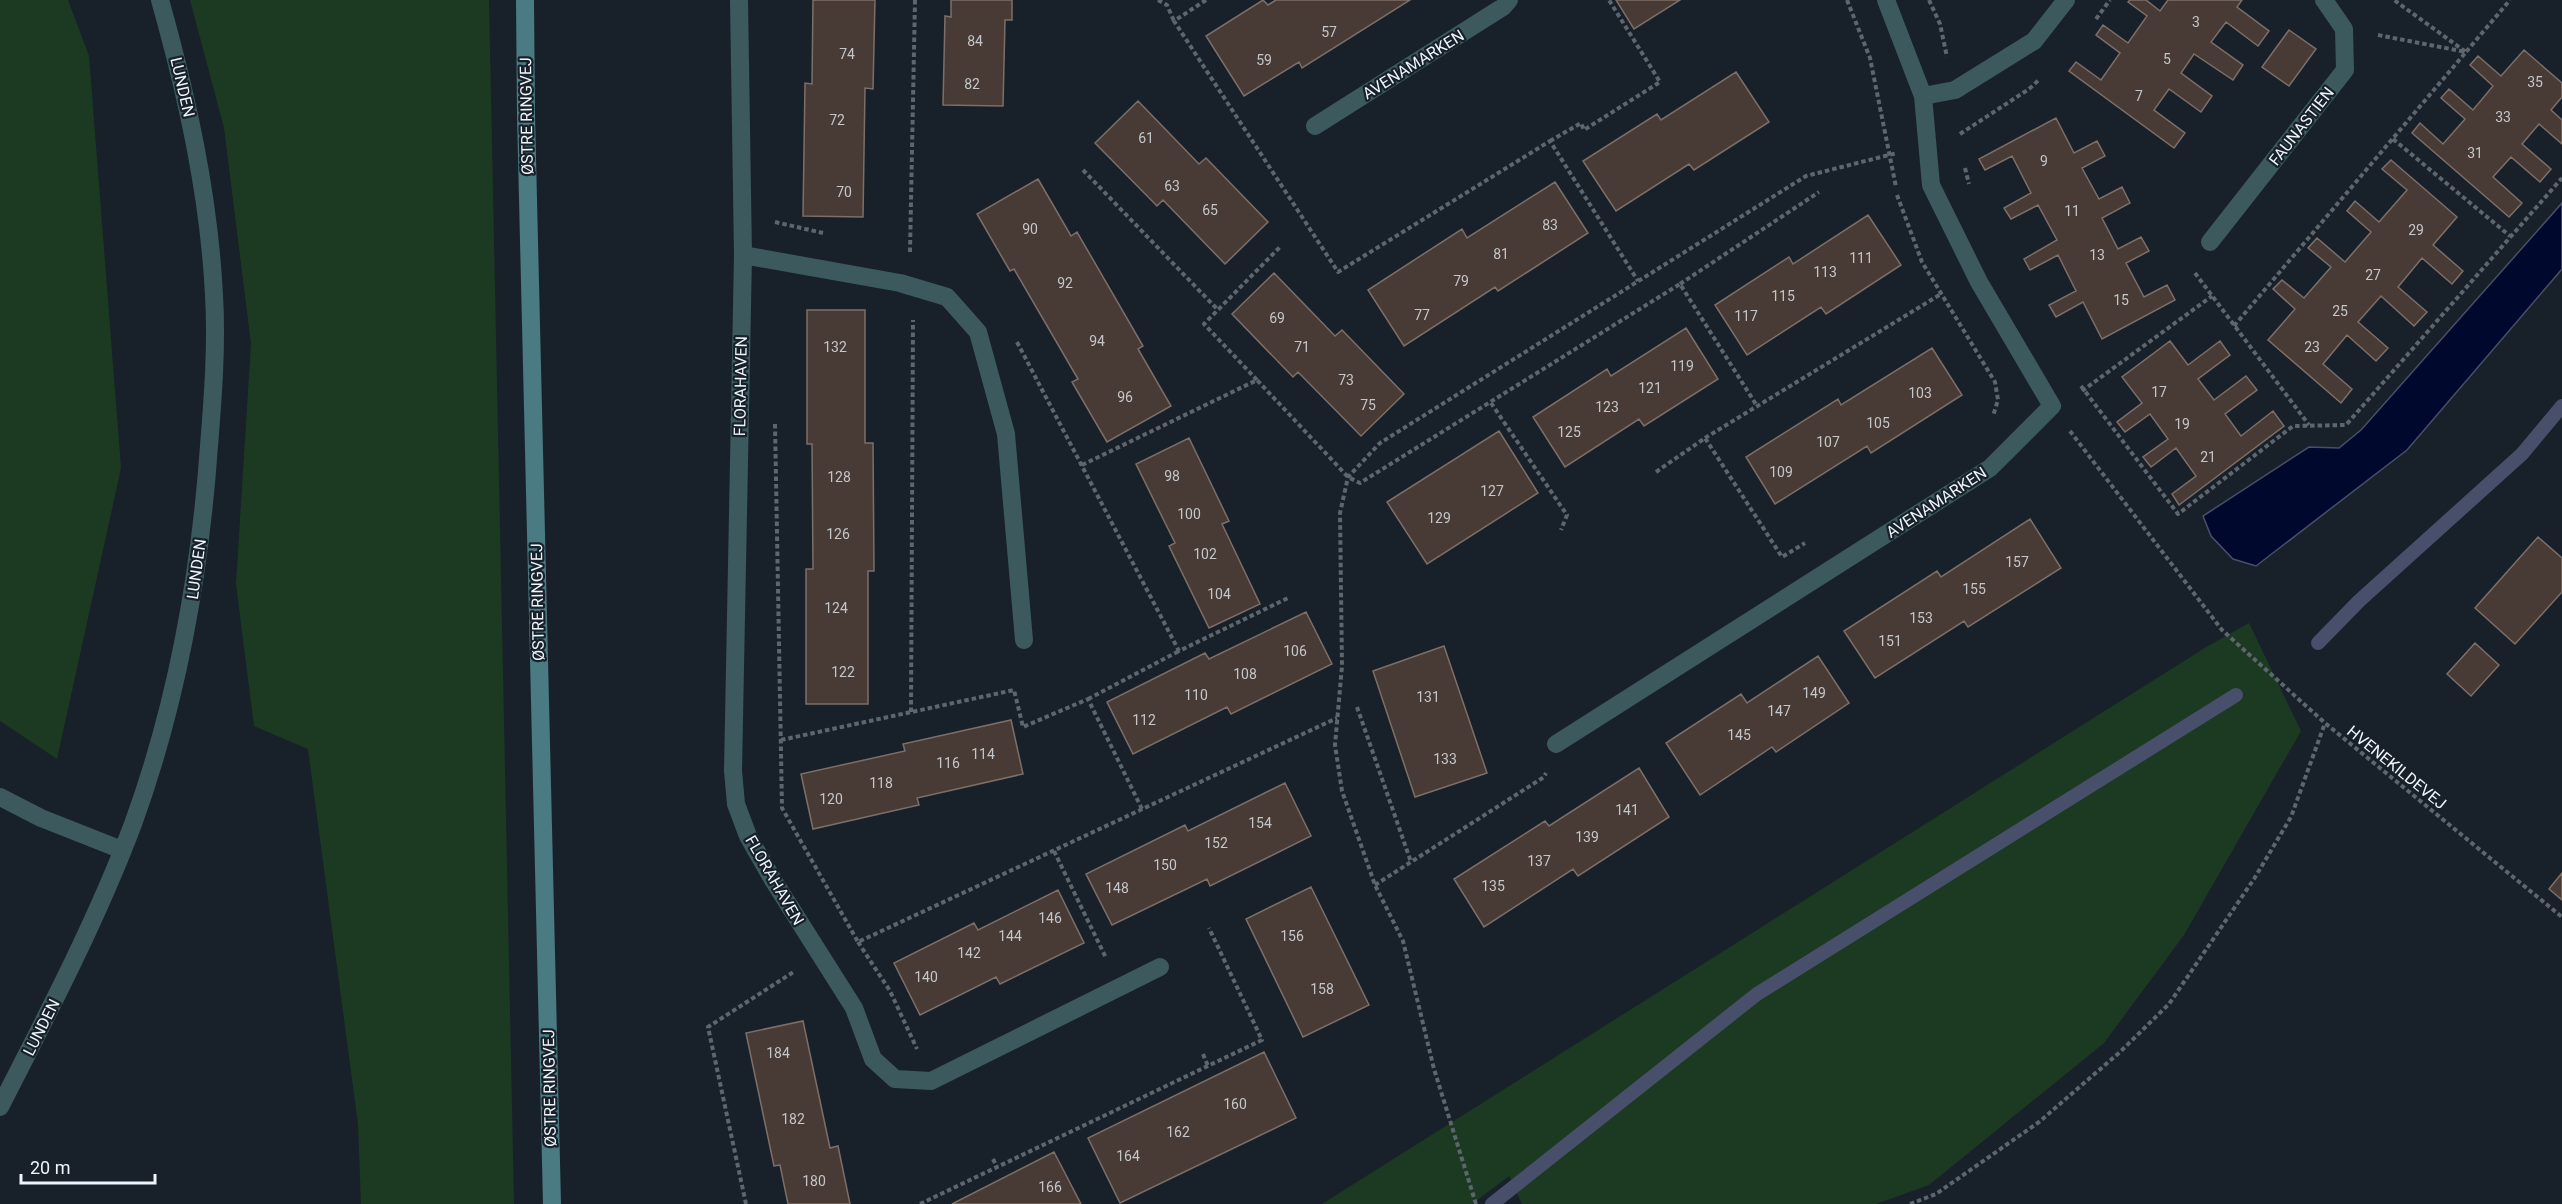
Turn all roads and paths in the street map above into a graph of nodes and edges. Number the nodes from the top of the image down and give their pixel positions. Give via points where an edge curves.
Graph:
1 (160, 0) edge
2 (525, 0) edge
3 (739, 0) edge
4 (915, 0) edge
5 (1158, 0) edge
6 (1206, 0) edge
7 (1509, 0) edge
8 (1609, 0) edge
9 (1847, 0) edge
10 (1886, 0) edge
11 (1929, 0) edge
12 (2066, 0) edge
13 (2324, 0) edge
14 (2394, 0) edge
15 (2510, 0) edge
16 (1174, 21) junction
17 (2344, 29) junction
18 (2466, 52) junction
19 (1955, 90) junction
20 (1923, 96) junction
21 (1315, 126) dead end
22 (1958, 135) dead end
23 (2393, 139) junction
24 (1550, 141) junction
25 (1927, 145) junction
26 (1889, 155) junction
27 (1964, 166) dead end
28 (1083, 170) dead end
29 (2562, 178) edge
30 (1970, 187) dead end
31 (1819, 192) dead end
32 (830, 235) dead end
33 (2510, 237) junction
34 (2210, 242) joint
35 (1281, 246) dead end
36 (900, 250) dead end
37 (743, 255) junction
38 (772, 261) junction
39 (1638, 281) junction
40 (1680, 284) junction
41 (1941, 294) junction
42 (2212, 296) junction
43 (1218, 309) junction
44 (913, 310) dead end
45 (2234, 326) junction
46 (1012, 332) dead end
47 (1257, 380) junction
48 (2078, 382) dead end
49 (2084, 390) junction
50 (1491, 403) junction
51 (1757, 406) junction
52 (2052, 406) junction
53 (775, 422) dead end
54 (2310, 425) junction
55 (1988, 426) dead end
56 (1705, 438) junction
57 (1082, 465) junction
58 (1656, 472) dead end
59 (1348, 477) junction
60 (1561, 530) dead end
61 (1812, 539) dead end
62 (1290, 597) dead end
63 (1024, 640) dead end
64 (1179, 651) junction
65 (1088, 699) junction
66 (1357, 707) dead end
67 (912, 712) junction
68 (1337, 718) junction
69 (2325, 723) junction
70 (781, 740) junction
71 (1556, 744) joint
72 (0, 797) edge
73 (1142, 810) junction
74 (123, 850) junction
75 (1054, 851) junction
76 (1411, 862) junction
77 (1375, 885) junction
78 (2562, 917) edge
79 (1209, 928) dead end
80 (858, 942) junction
81 (820, 955) junction
82 (1160, 967) dead end
83 (1119, 986) junction
84 (1203, 1054) dead end
85 (1208, 1066) junction
86 (931, 1081) junction
87 (0, 1107) edge
88 (1101, 1110) dead end
89 (1104, 1116) junction
90 (993, 1159) dead end
91 (997, 1167) junction
92 (552, 1204) edge
93 (746, 1204) edge
94 (920, 1204) edge
95 (1476, 1204) edge
96 (1910, 1204) edge

1 - 74 street, LUNDEN via 184,84 203,188 214,295 214,385 198,558 182,652
2 - 92 main road, ØSTRE RINGVEJ
3 - 37 street, FLORAHAVEN
4 - 36 path via 911,253
5 - 16 path via 1167,5
6 - 16 path
7 - 21 street, AVENAMARKEN
8 - 24 path via 1659,82 1584,130 1581,123
9 - 26 path via 1870,58
10 - 20 street
11 - 19 path via 1940,24
12 - 19 street via 2034,41
13 - 17 street
14 - 18 path
15 - 18 path
16 - 24 path via 1338,272
17 - 18 path
17 - 34 street, FAUNASTIEN via 2345,70
18 - 23 path
19 - 20 street
19 - 22 path
20 - 25 street
23 - 33 path
23 - 45 path
24 - 39 path
25 - 26 path
25 - 52 street via 1931,185 1979,282
26 - 39 path via 1806,176
26 - 41 path via 1899,201 1922,262
27 - 30 path
28 - 43 path
29 - 33 path
31 - 40 path
32 - 38 path via 772,222
33 - 54 path via 2346,425
34 - 42 path via 2189,265
35 - 43 path
37 - 38 street
37 - 81 street, FLORAHAVEN via 733,771 736,804 748,836
38 - 63 street via 900,283 946,297 978,332 1006,434
39 - 59 path via 1380,443
40 - 50 path
40 - 51 path
41 - 51 path
41 - 55 path via 1995,382 1998,400
42 - 45 path
42 - 49 path
43 - 47 path via 1204,324
44 - 67 path
45 - 54 path
46 - 57 path
47 - 57 path
47 - 59 path
48 - 49 path
49 - 54 path via 2178,514 2293,426
50 - 59 path via 1360,483
50 - 60 path via 1567,515
51 - 56 path
52 - 69 path, HVENEKILDEVEJ via 2222,630
52 - 71 street, AVENAMARKEN via 1990,468
53 - 70 path
56 - 58 path
56 - 61 path via 1782,558
57 - 64 path
59 - 68 path via 1340,513 1342,666
62 - 64 path
64 - 65 path
65 - 67 path via 1023,727 1014,690
65 - 73 path
66 - 76 path
67 - 70 path
68 - 73 path
68 - 77 path via 1335,745 1342,791
69 - 78 path, HVENEKILDEVEJ
69 - 96 path via 2291,817 2169,1004 2039,1122 1936,1194
70 - 80 path via 782,808
71 - 76 path via 1544,777
72 - 74 street via 41,818
73 - 75 path
74 - 87 street, LUNDEN via 61,989
75 - 80 path
75 - 83 path
76 - 77 path
77 - 95 path via 1403,941 1434,1069
79 - 85 path via 1262,1040
80 - 86 path via 890,991
81 - 86 street, FLORAHAVEN via 854,1008 873,1059 895,1080
81 - 93 path via 708,1027
82 - 83 street, FLORAHAVEN
83 - 86 street, FLORAHAVEN
84 - 85 path
85 - 89 path
88 - 89 path
89 - 91 path
90 - 91 path
91 - 94 path

